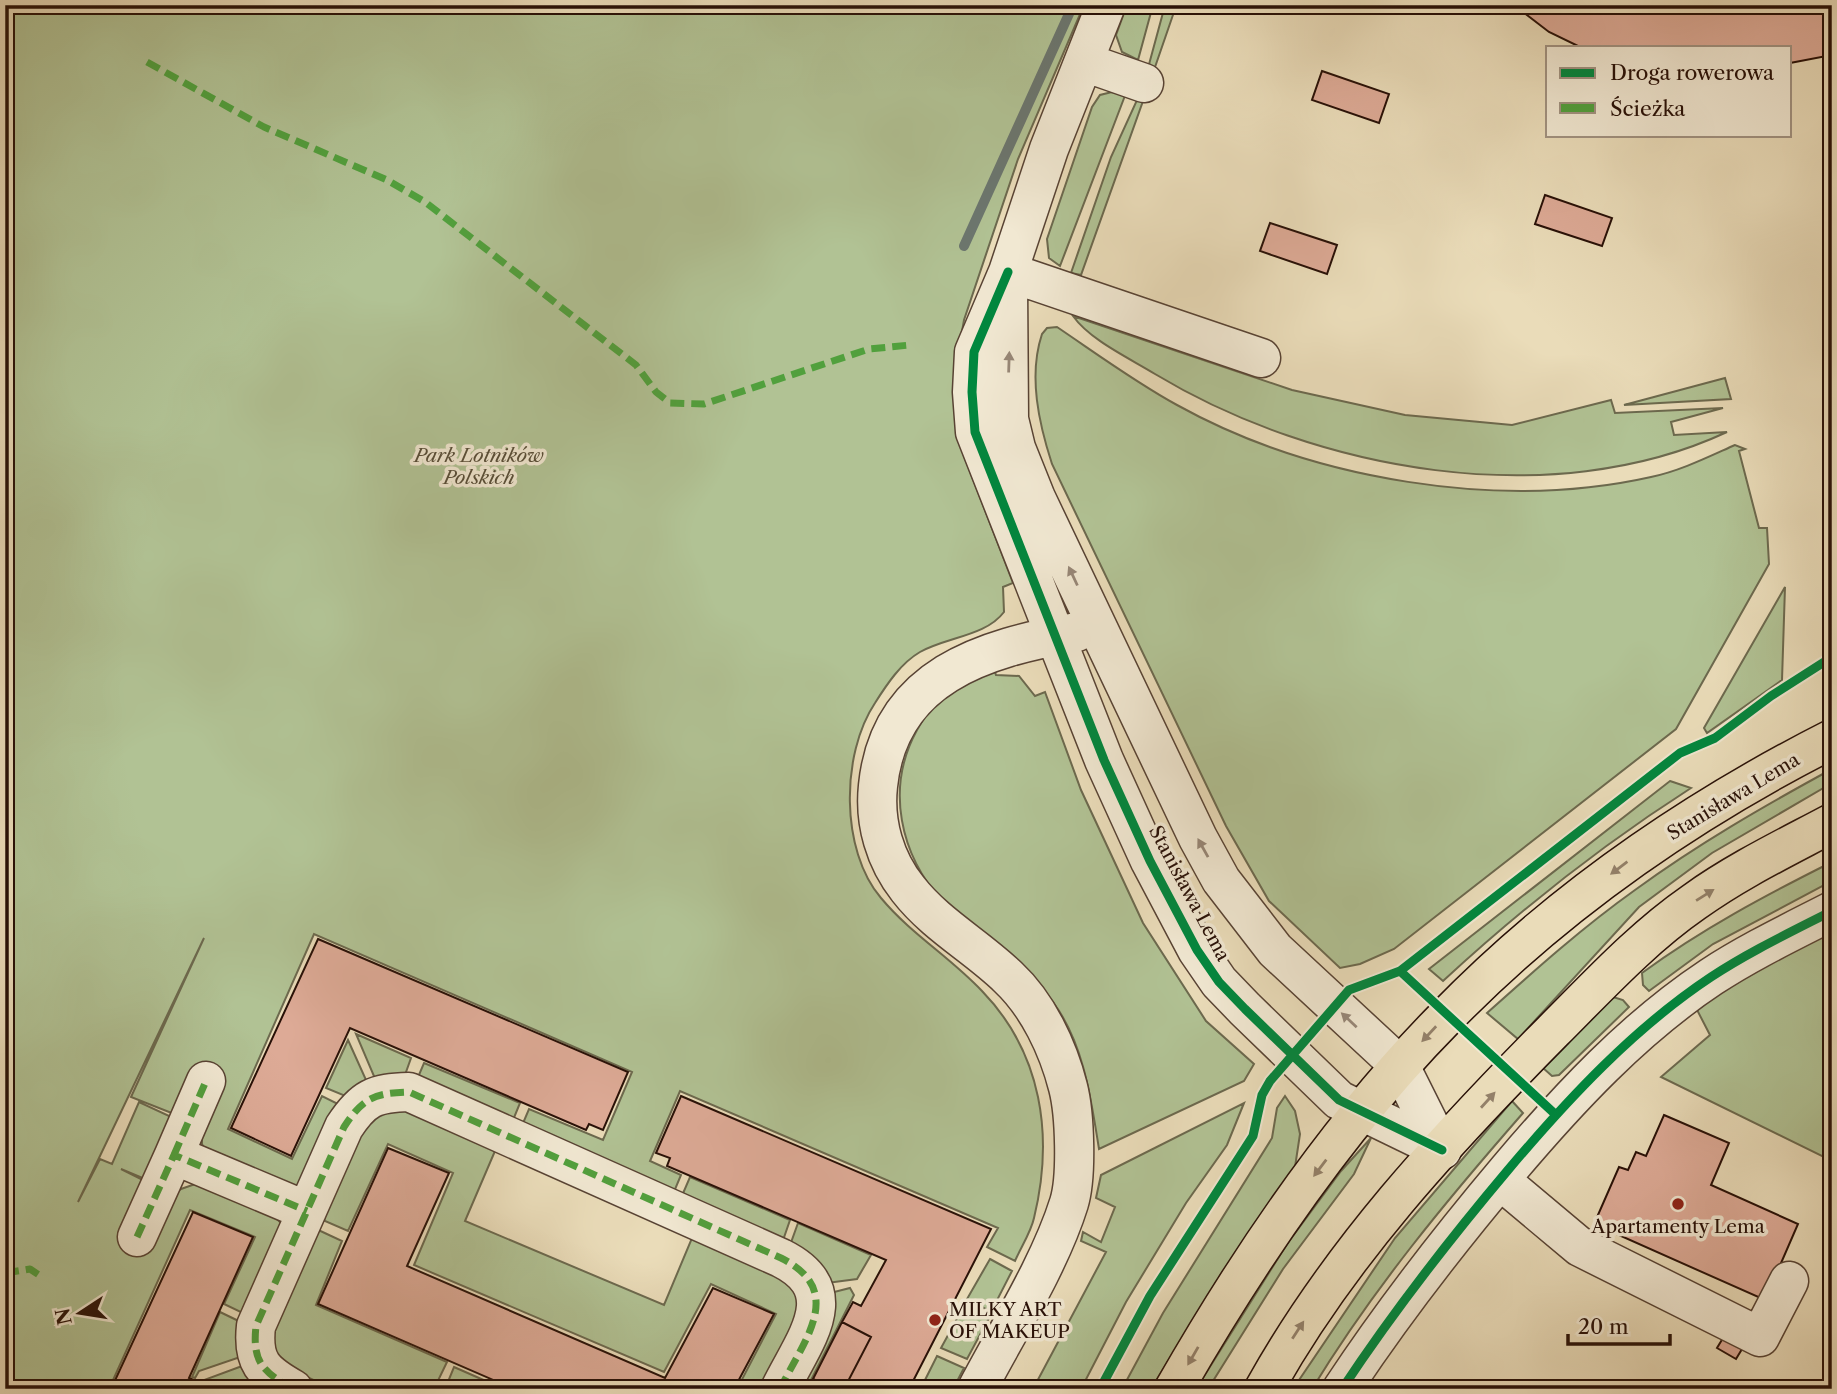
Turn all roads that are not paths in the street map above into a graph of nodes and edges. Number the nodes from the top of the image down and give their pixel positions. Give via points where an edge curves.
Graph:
1 (1106, 5) edge
2 (1084, 62) junction
3 (1144, 83) dead end
4 (1007, 272) junction
5 (1261, 358) dead end
6 (1097, 628) junction
7 (1054, 636) junction
8 (1832, 739) edge
9 (1832, 823) edge
10 (1832, 911) edge
11 (1399, 1066) junction
12 (206, 1082) dead end
13 (1361, 1113) junction
14 (1442, 1150) junction
15 (174, 1154) junction
16 (1500, 1180) junction
17 (307, 1211) junction
18 (137, 1237) dead end
19 (1789, 1281) dead end
20 (293, 1389) edge
21 (780, 1389) edge
22 (977, 1389) edge
23 (1174, 1389) edge
24 (1264, 1389) edge
25 (1342, 1389) edge

1 - 2 street, Stanisława Lema
2 - 3 street
2 - 4 street, Stanisława Lema
4 - 5 street
6 -> 4 street via 1036,498 1011,429
4 - 7 street, Stanisława Lema via 974,352 975,432
6 - 7 street
11 -> 6 street via 1275,950 1221,880
7 - 13 street, Stanisława Lema via 1104,760 1197,950 1219,982 1291,1057 1339,1100
7 - 22 street via 972,659 921,691 888,739 879,769 876,800 891,862 928,911 1008,977 1032,1006 1055,1047 1068,1088 1074,1131 1070,1201
8 -> 11 main road, Stanisława Lema via 1675,829 1587,892 1520,947
14 -> 9 main road via 1511,1073 1658,930 1727,881
10 - 16 street via 1710,978 1657,1018 1555,1114
11 - 13 main road, Stanisława Lema
11 - 14 street
12 - 15 street
13 - 14 street, Stanisława Lema
13 -> 23 main road, Stanisława Lema via 1266,1241
24 -> 14 main road via 1324,1291
15 - 17 street
15 - 18 street
16 - 19 street via 1580,1247 1760,1337
16 - 25 street via 1396,1308
17 - 20 street via 256,1326 254,1341 256,1356 268,1376
17 - 21 street via 344,1127 359,1105 383,1093 409,1092 808,1274 818,1309

